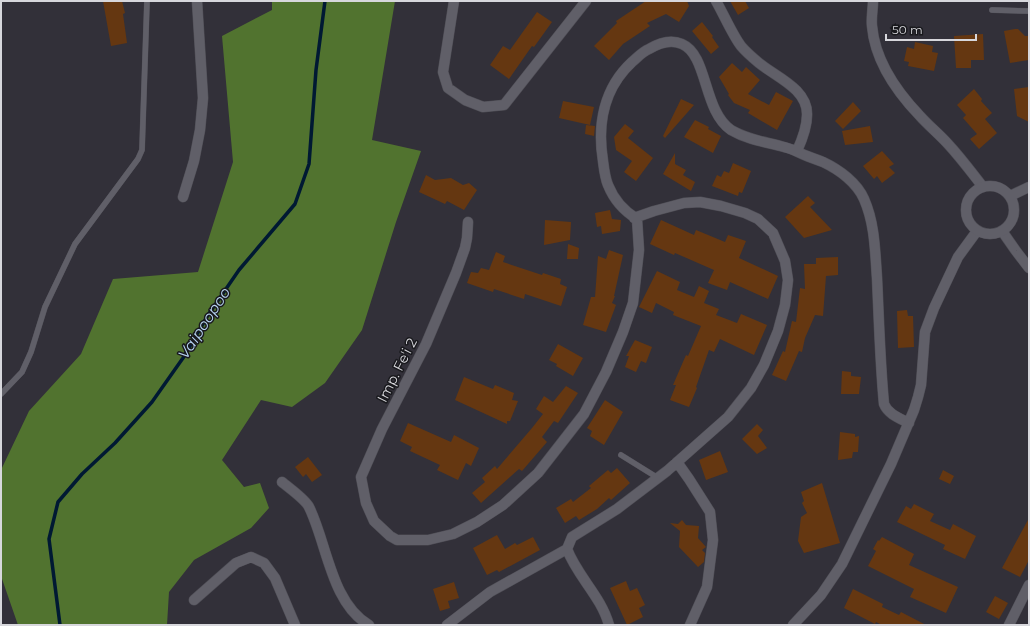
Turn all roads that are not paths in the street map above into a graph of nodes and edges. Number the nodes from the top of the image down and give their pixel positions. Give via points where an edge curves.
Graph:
1 (147, 1) edge
2 (197, 1) edge
3 (454, 1) edge
4 (586, 1) edge
5 (716, 1) edge
6 (873, 1) edge
7 (992, 10) dead end
8 (1029, 11) edge
9 (797, 151) junction
10 (1029, 186) edge
11 (983, 187) junction
12 (1010, 196) junction
13 (183, 197) dead end
14 (634, 218) junction
15 (468, 222) dead end
16 (977, 230) junction
17 (1002, 231) junction
18 (1029, 268) edge
19 (1, 394) edge
20 (909, 423) junction
21 (621, 455) dead end
22 (677, 462) junction
23 (658, 478) junction
24 (282, 482) dead end
25 (567, 548) junction
26 (1029, 585) edge
27 (194, 600) dead end
28 (295, 625) edge
29 (369, 625) edge
30 (447, 625) edge
31 (609, 625) edge
32 (690, 625) edge
33 (793, 625) edge
34 (1009, 625) edge

1 - 19 lane via 142,150 138,160 75,244 45,307 22,372
2 - 13 street via 203,98 194,162
3 - 4 street via 442,72 448,88 483,108 504,105
5 - 9 street via 740,46 801,97 807,115 803,137
6 - 11 street via 872,24 876,48 891,81 920,116 948,143
7 - 8 lane
9 - 14 street via 746,138 728,128 715,112 693,52 676,42 657,44 644,51 622,71 609,96 602,123 601,148 607,184 614,198
9 - 20 street via 840,172 856,185 864,199 873,223 884,404 893,415
10 - 12 street
11 - 12 street via 1001,189
11 - 16 street via 973,193 966,210 969,222
12 - 17 street via 1014,211 1008,226
14 - 15 street, Imp. Fe'i 2 via 637,219 638,266 633,303 606,372 584,414 538,473 503,505 453,534 428,540 397,540 374,521 361,477 382,429 426,344 456,273 465,248
14 - 22 street via 654,211 700,202 745,212 758,219 773,233 786,265 788,285 778,331 752,388 728,417
16 - 17 street via 990,234
16 - 20 street via 958,257 927,327 921,385
17 - 18 street
20 - 33 street via 842,564 821,595
21 - 23 lane
22 - 23 street
22 - 32 street via 710,512 713,540 707,587
23 - 25 street via 617,509 572,537
24 - 29 street via 308,505 335,579 348,606
25 - 30 street via 490,592
25 - 31 street via 571,559 601,605
26 - 34 street
27 - 28 street via 236,563 251,557 264,563 276,578

